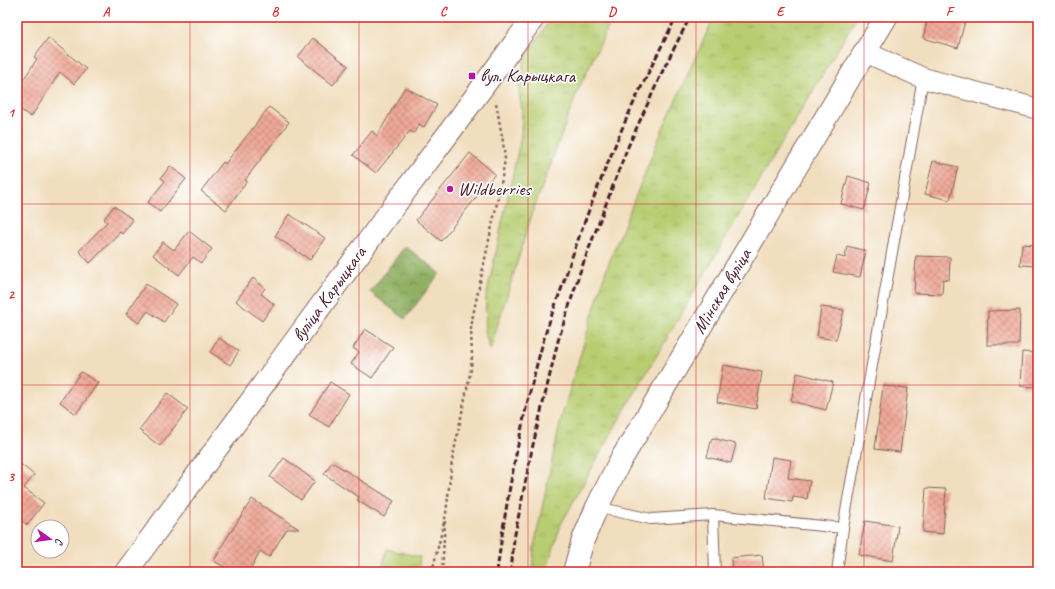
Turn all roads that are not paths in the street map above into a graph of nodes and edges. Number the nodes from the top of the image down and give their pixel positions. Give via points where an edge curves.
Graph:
1 (534, 17) edge
2 (886, 17) edge
3 (865, 52) junction
4 (923, 78) junction
5 (1038, 108) edge
6 (598, 507) junction
7 (713, 515) junction
8 (843, 528) junction
9 (126, 572) edge
10 (574, 572) edge
11 (715, 572) edge
12 (837, 572) edge

1 - 9 street, вуліца Карыцкага
2 - 3 street, Мінская вуліца
3 - 4 street
3 - 6 street, Мінская вуліца via 619,463
4 - 5 street
4 - 8 lane
6 - 7 lane via 651,519
6 - 10 street, Мінская вуліца via 583,540
7 - 8 lane
7 - 11 lane
8 - 12 lane

